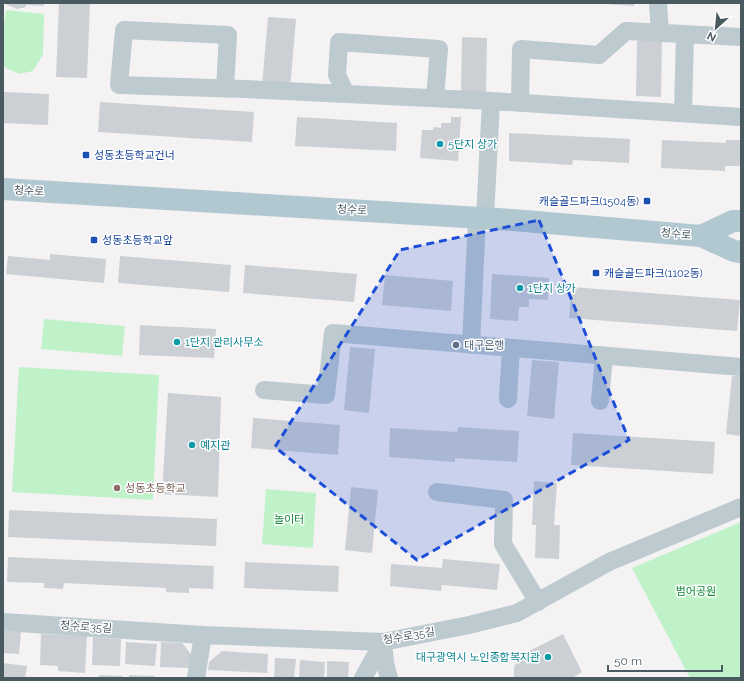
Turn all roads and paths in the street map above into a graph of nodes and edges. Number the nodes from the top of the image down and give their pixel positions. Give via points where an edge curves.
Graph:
1 (658, 3) edge
2 (660, 33) junction
3 (685, 34) junction
4 (741, 37) edge
5 (224, 89) junction
6 (346, 94) junction
7 (435, 98) junction
8 (491, 101) junction
9 (520, 103) junction
10 (683, 113) junction
11 (741, 117) edge
12 (3, 189) edge
13 (481, 218) junction
14 (741, 221) edge
15 (701, 236) junction
16 (741, 252) edge
17 (471, 345) junction
18 (512, 348) junction
19 (604, 356) junction
20 (741, 367) edge
21 (264, 390) dead end
22 (508, 399) dead end
23 (600, 401) dead end
24 (437, 492) dead end
25 (741, 507) edge
26 (538, 602) junction
27 (3, 622) edge
28 (203, 635) junction
29 (384, 642) junction
30 (196, 678) edge
31 (363, 678) edge
32 (388, 678) edge

1 - 2 street
2 - 3 street
2 - 9 street via 626,31 599,55 521,49
3 - 4 street
3 - 10 street
5 - 5 street via 119,86 124,30 228,35
5 - 6 street
6 - 7 street
6 - 7 street via 337,75 339,42 439,49
7 - 8 street
8 - 9 street
8 - 13 street
9 - 10 street
10 - 11 street
12 - 13 main road, 청수로
13 - 15 main road, 청수로
13 - 17 street
14 - 15 main road, 청수로 via 733,221
15 - 16 main road, 청수로
17 - 18 street
17 - 21 street via 333,333 326,395
18 - 19 street
18 - 22 street
19 - 20 street
19 - 23 street
24 - 26 street via 504,500 503,544
25 - 26 street, 청수로35길 via 610,562
26 - 29 street, 청수로35길 via 517,613
27 - 28 street, 청수로35길
28 - 29 street, 청수로35길
28 - 30 street
29 - 31 street
29 - 32 street

